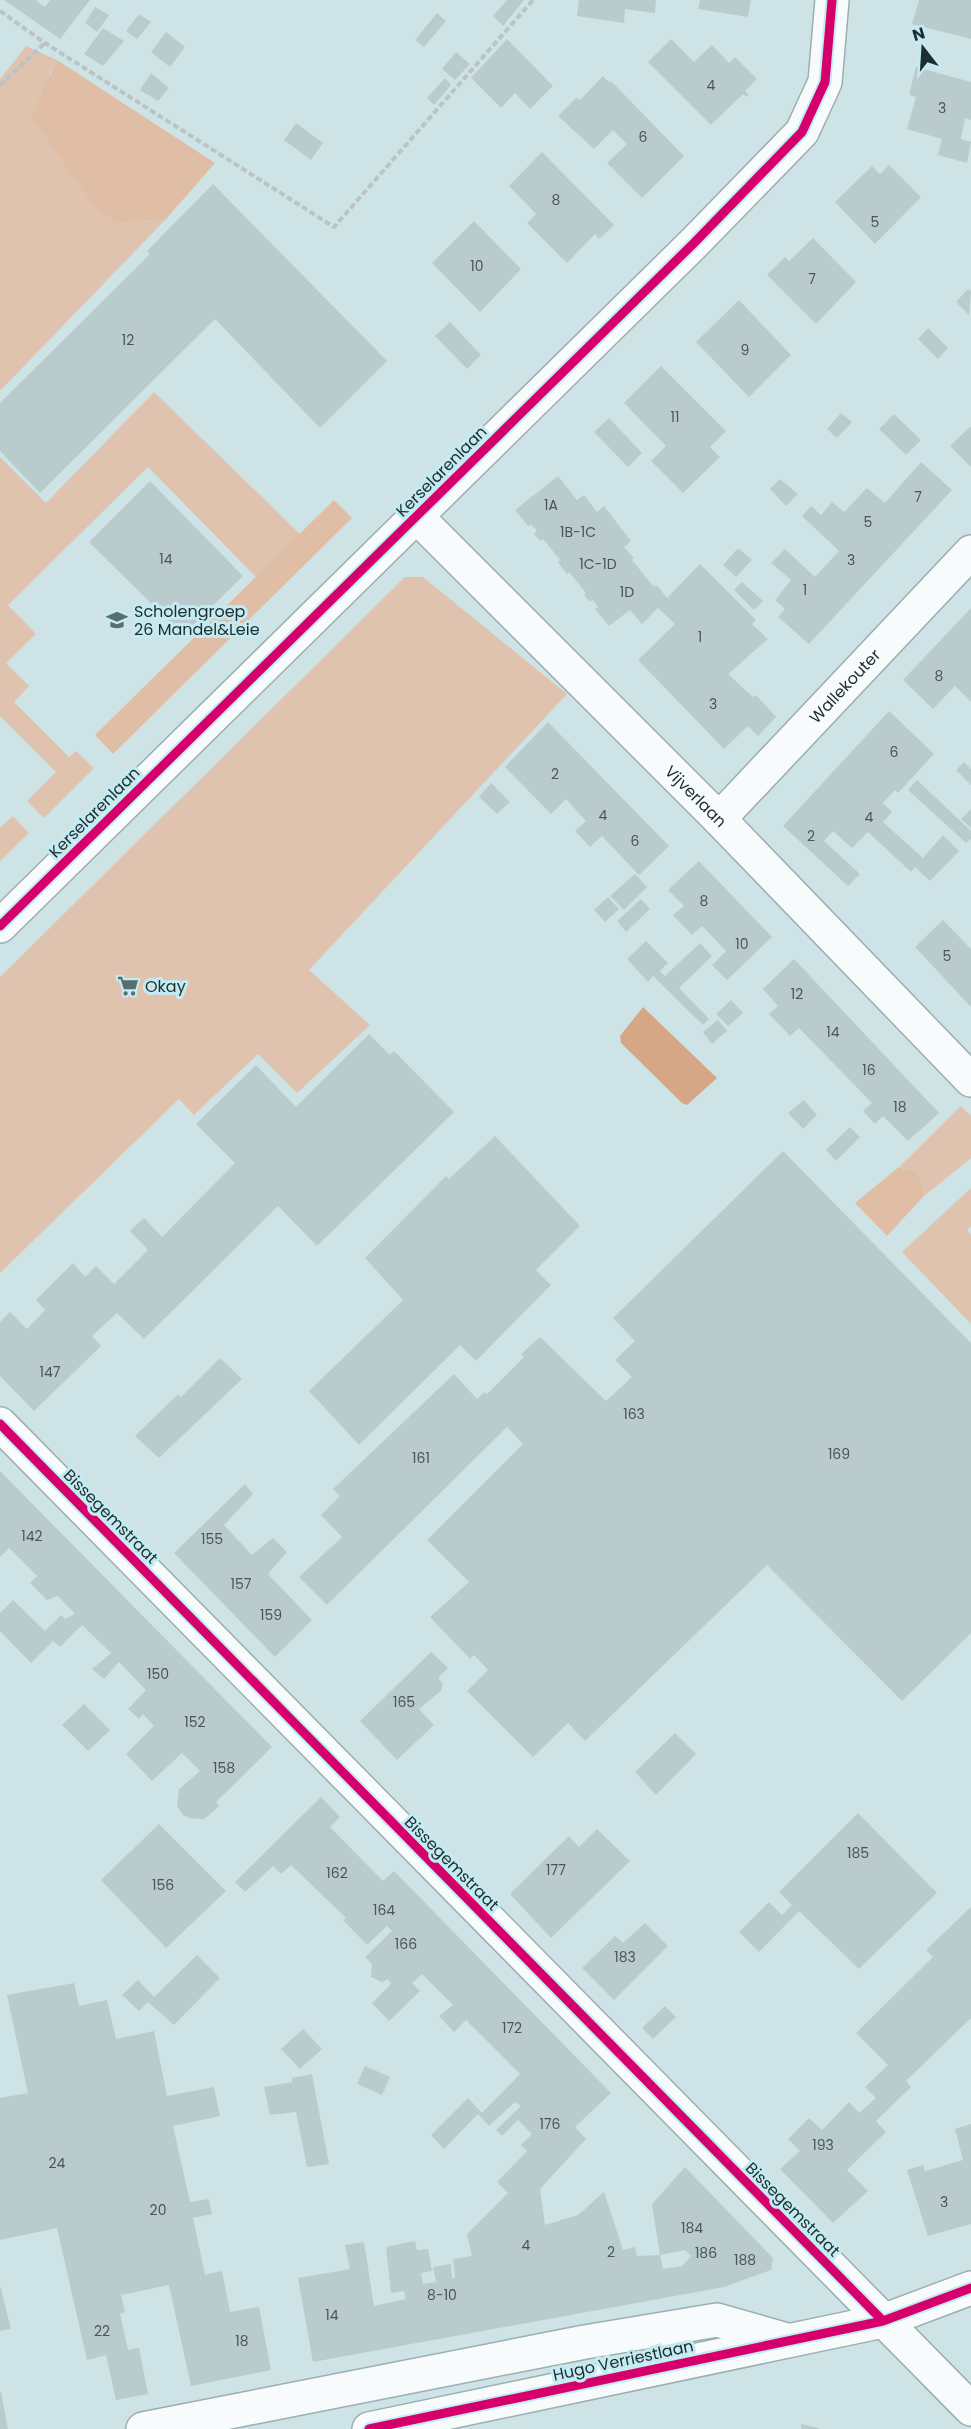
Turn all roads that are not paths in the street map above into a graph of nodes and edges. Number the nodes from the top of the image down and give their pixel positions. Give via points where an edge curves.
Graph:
1 (832, 0) edge
2 (416, 516) junction
3 (971, 552) edge
4 (719, 819) junction
5 (0, 926) edge
6 (971, 1080) edge
7 (0, 1424) edge
8 (971, 2288) edge
9 (883, 2321) junction
10 (787, 2340) junction
11 (971, 2409) edge
12 (406, 2425) edge
13 (143, 2429) edge
14 (369, 2429) edge

1 - 2 street, Kerselarenlaan via 825,82 802,132
2 - 4 street, Vijverlaan
2 - 5 street, Kerselarenlaan
3 - 4 street, Wallekouter
4 - 6 street, Vijverlaan
7 - 9 street, Bissegemstraat
8 - 9 street, Hugo Verriestlaan
9 - 10 street, Hugo Verriestlaan
9 - 11 street, Bissegemstraat
10 - 12 street, Hugo Verriestlaan
10 - 13 street, Hugo Verriestlaan via 717,2320 585,2342
12 - 14 street, Hugo Verriestlaan

